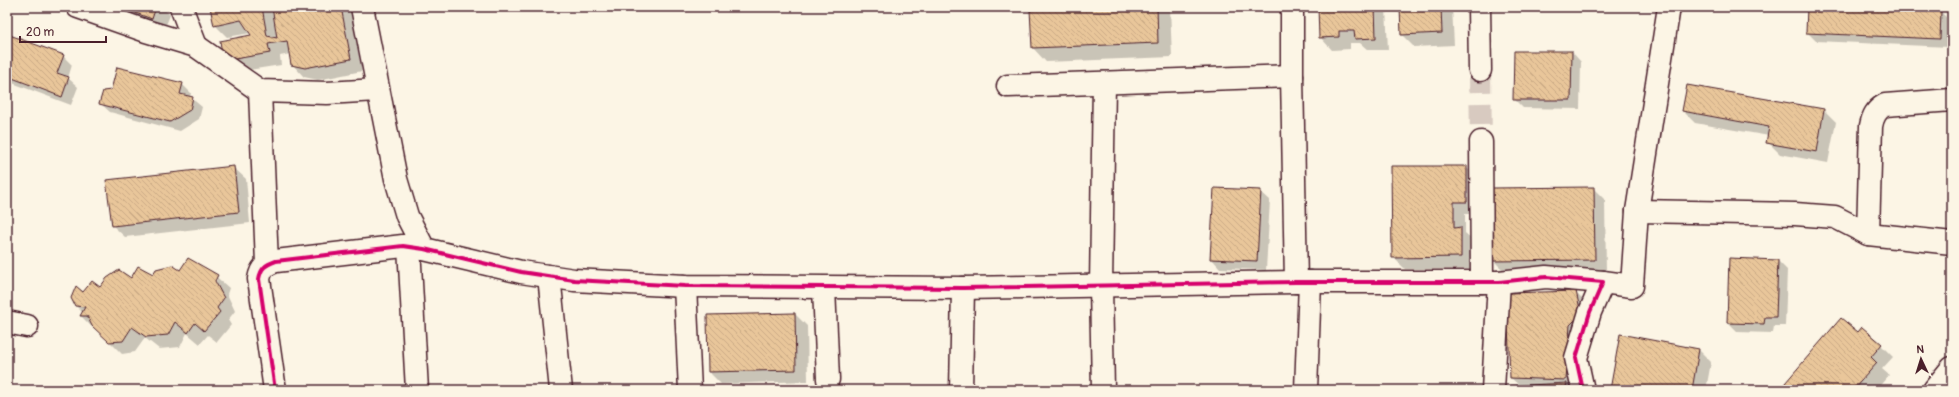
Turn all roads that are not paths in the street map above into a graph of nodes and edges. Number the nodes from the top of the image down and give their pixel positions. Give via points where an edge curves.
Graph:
1 (78, 7) edge
2 (181, 7) edge
3 (362, 7) edge
4 (1292, 7) edge
5 (1480, 7) edge
6 (1669, 7) edge
7 (196, 46) junction
8 (1480, 70) tunnel mouth
9 (1292, 76) junction
10 (1104, 83) junction
11 (1008, 86) dead end
12 (377, 90) junction
13 (260, 91) junction
14 (1952, 100) edge
15 (1481, 142) tunnel mouth
16 (1637, 211) junction
17 (1868, 234) junction
18 (1952, 243) edge
19 (417, 248) junction
20 (267, 264) junction
21 (549, 276) junction
22 (1303, 282) junction
23 (1490, 282) junction
24 (1603, 282) junction
25 (685, 286) junction
26 (1101, 286) junction
27 (824, 288) junction
28 (963, 288) junction
29 (1952, 368) edge
30 (828, 379) dead end
31 (1952, 384) edge
32 (275, 390) edge
33 (417, 390) edge
34 (561, 390) edge
35 (690, 390) edge
36 (961, 390) edge
37 (1103, 390) edge
38 (1306, 390) edge
39 (1493, 390) edge
40 (1583, 390) edge
41 (1934, 390) edge
42 (1947, 390) edge

1 - 7 street
2 - 7 street
3 - 12 street
4 - 9 street
5 - 8 street
6 - 16 street
7 - 13 street
9 - 10 street
9 - 22 street
10 - 11 street
10 - 26 street
12 - 13 street via 327,93
12 - 19 street via 396,179
13 - 20 street
14 - 17 street via 1885,105 1874,116 1871,126
15 - 23 street
16 - 17 street via 1835,217
16 - 24 street via 1632,286
17 - 18 street
19 - 20 street via 385,247
19 - 21 street
19 - 33 street
20 - 32 street via 261,270 259,279
21 - 25 street via 606,283
21 - 34 street
22 - 23 street
22 - 26 street
22 - 38 street
23 - 24 street via 1546,277
23 - 39 street
24 - 40 street via 1590,312 1576,358
25 - 27 street
25 - 35 street
26 - 28 street
26 - 37 street
27 - 28 street
27 - 30 street
28 - 36 street
29 - 41 street
31 - 42 street

